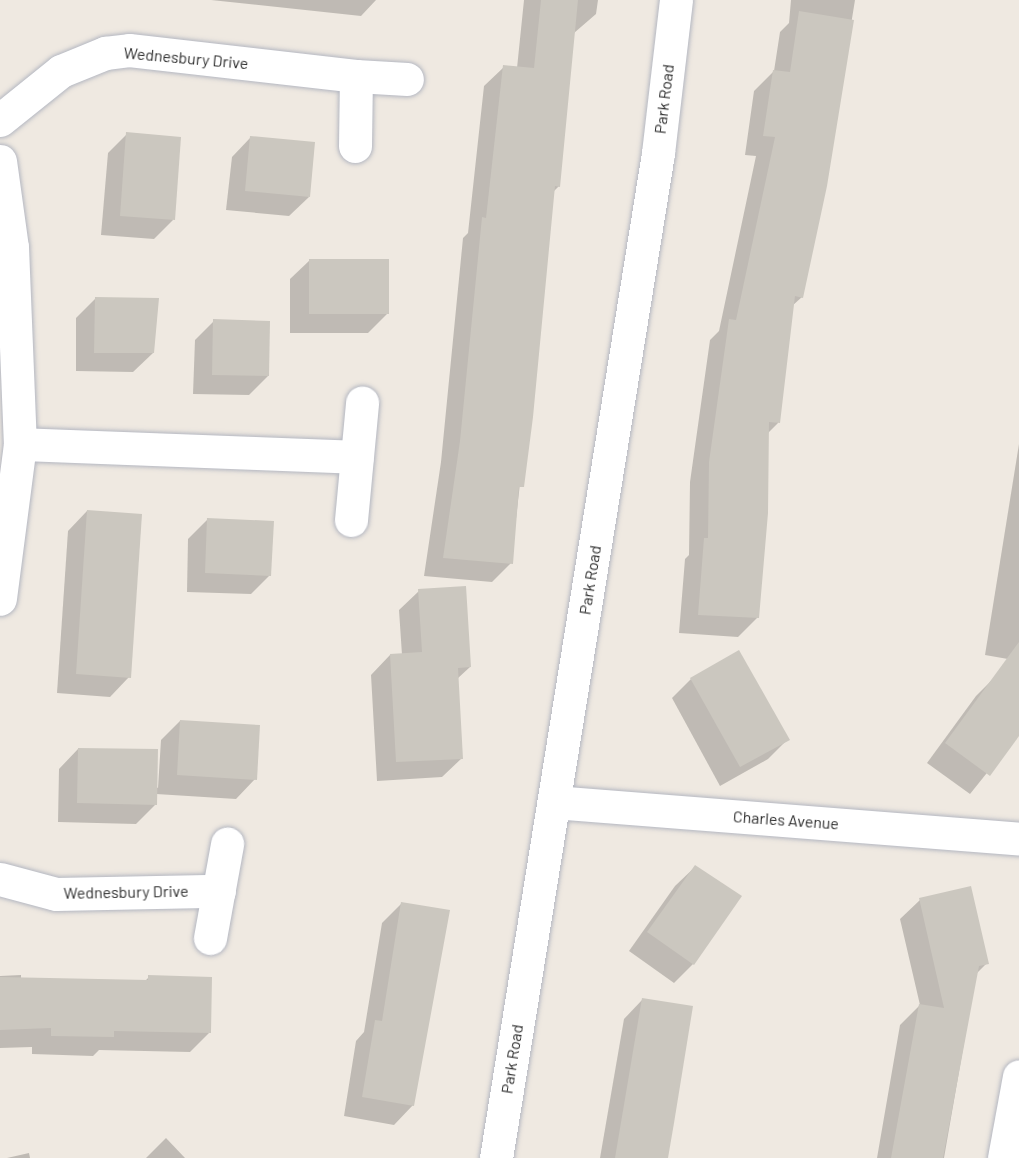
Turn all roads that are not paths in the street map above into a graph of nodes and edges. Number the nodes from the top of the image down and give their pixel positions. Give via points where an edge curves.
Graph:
1 (675, 0) edge
2 (356, 76) junction
3 (407, 79) dead end
4 (0, 120) edge
5 (355, 146) dead end
6 (0, 161) edge
7 (362, 403) dead end
8 (20, 444) junction
9 (357, 457) junction
10 (351, 520) dead end
11 (0, 599) edge
12 (554, 802) junction
13 (1019, 838) edge
14 (227, 844) dead end
15 (0, 879) edge
16 (219, 891) junction
17 (210, 938) dead end
18 (1019, 1076) edge
19 (496, 1158) edge
20 (1004, 1158) edge

1 - 12 street, Park Road via 658,153
2 - 3 street, Wednesbury Drive
2 - 4 street, Wednesbury Drive via 129,50 105,53 61,71
2 - 5 street
6 - 8 street via 12,247
7 - 9 street
8 - 9 street
8 - 11 street
9 - 10 street
12 - 13 street, Charles Avenue
12 - 19 street, Park Road
14 - 16 street
15 - 16 street, Wednesbury Drive via 56,894
16 - 17 street
18 - 20 street

